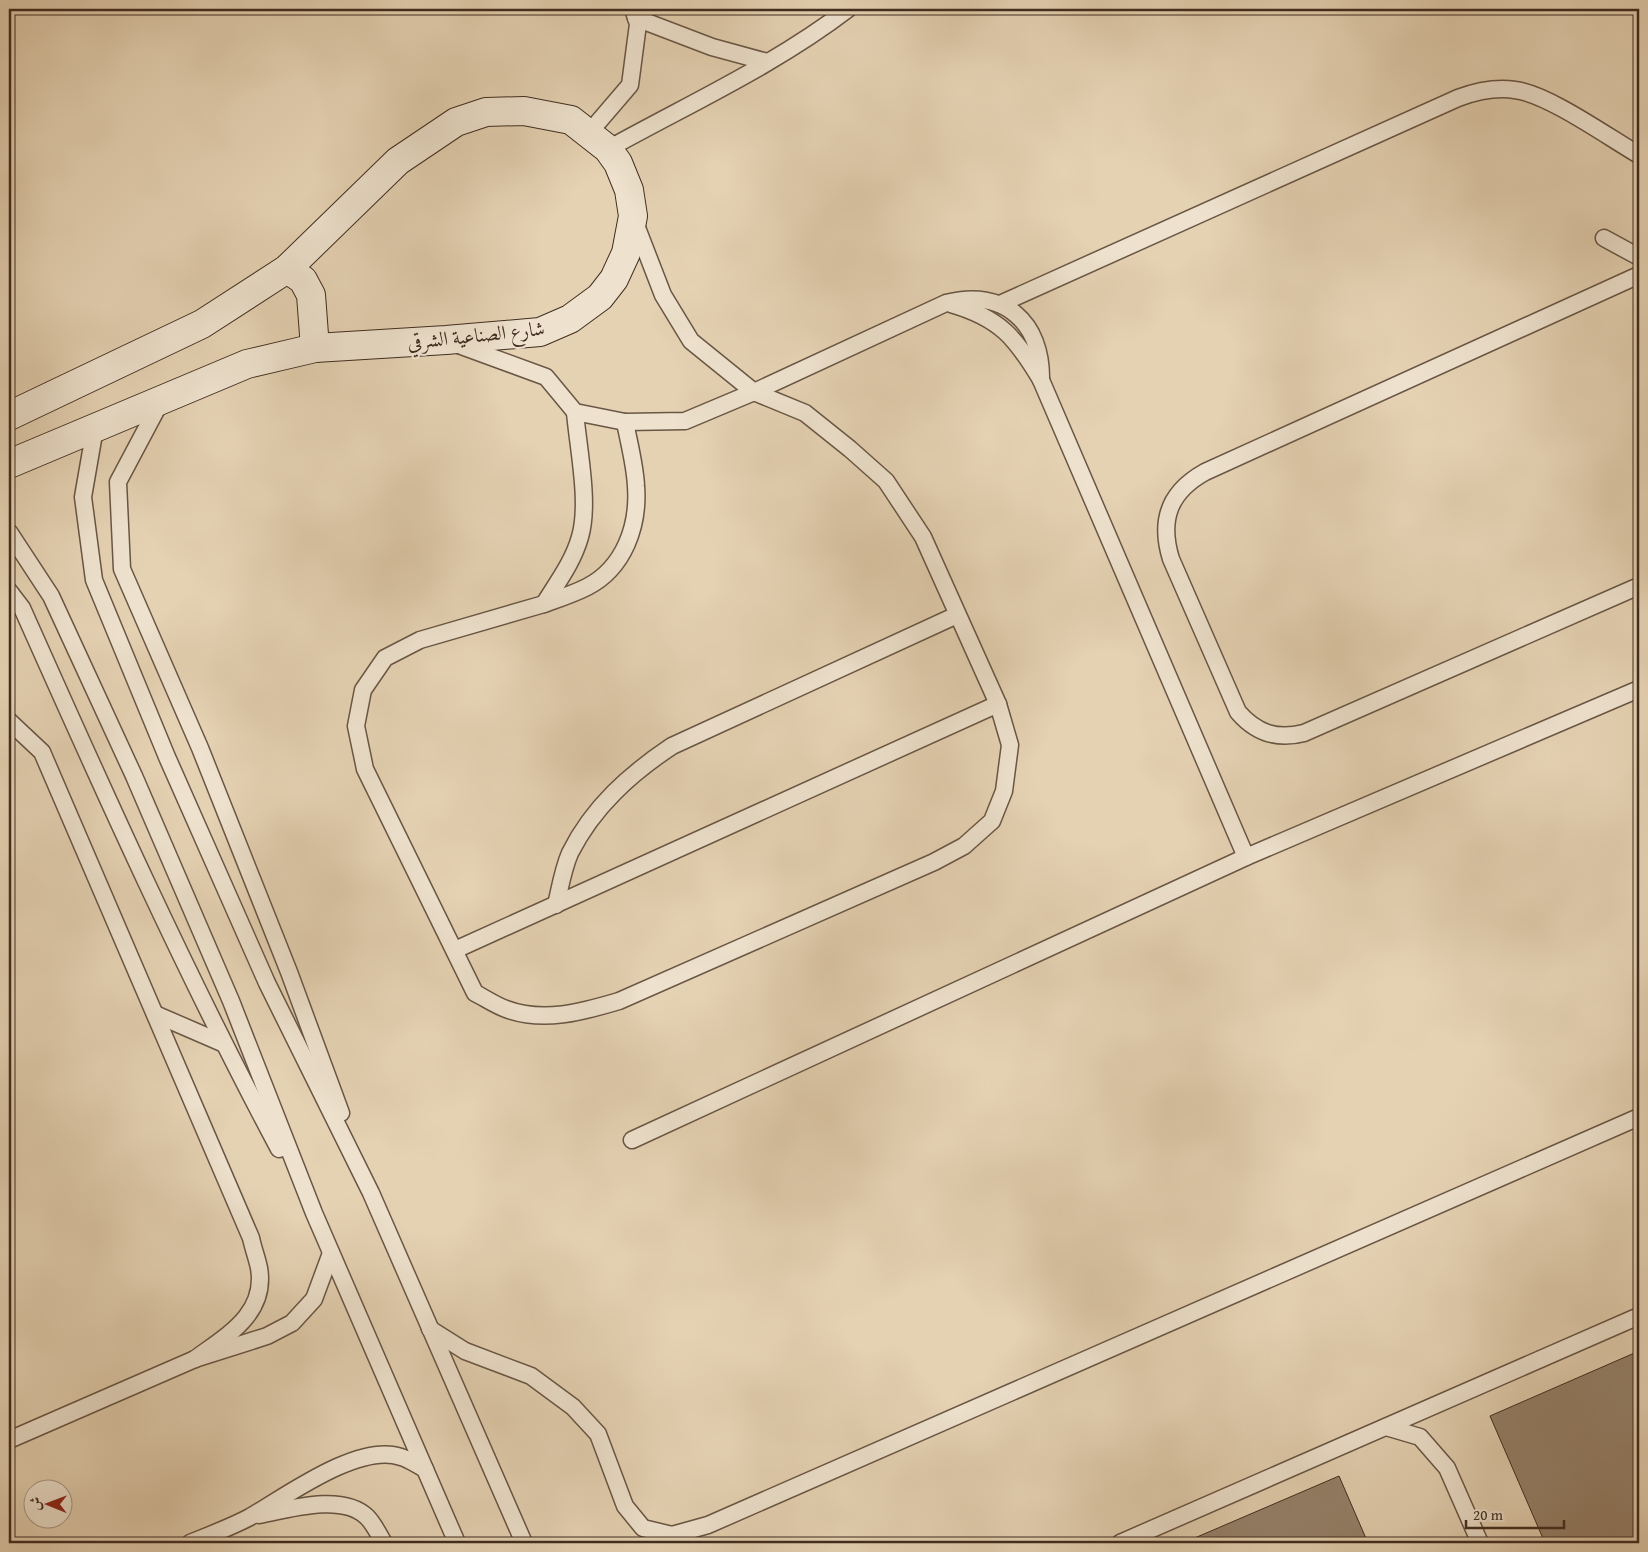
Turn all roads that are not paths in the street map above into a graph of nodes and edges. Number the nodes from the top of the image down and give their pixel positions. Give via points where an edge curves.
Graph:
1 (848, 9) edge
2 (635, 14) edge
3 (767, 62) junction
4 (598, 141) junction
5 (1639, 155) edge
6 (633, 216) junction
7 (1604, 238) dead end
8 (1639, 258) edge
9 (287, 269) junction
10 (1639, 275) edge
11 (946, 303) junction
12 (1000, 304) junction
13 (446, 340) junction
14 (315, 348) junction
15 (1041, 380) junction
16 (754, 392) junction
17 (162, 400) junction
18 (575, 412) junction
19 (9, 416) edge
20 (625, 422) junction
21 (95, 428) junction
22 (9, 464) edge
23 (9, 532) edge
24 (1639, 586) edge
25 (9, 592) edge
26 (544, 604) junction
27 (957, 615) junction
28 (1639, 689) edge
29 (998, 704) junction
30 (9, 721) edge
31 (1246, 857) junction
32 (556, 905) junction
33 (455, 950) junction
34 (154, 1014) junction
35 (222, 1043) junction
36 (1639, 1117) edge
37 (632, 1140) dead end
38 (371, 1193) junction
39 (314, 1213) junction
40 (331, 1253) junction
41 (1639, 1316) edge
42 (430, 1330) junction
43 (195, 1359) junction
44 (1386, 1427) junction
45 (9, 1440) edge
46 (424, 1469) junction
47 (250, 1517) junction
48 (190, 1543) edge
49 (384, 1543) edge
50 (456, 1543) edge
51 (524, 1543) edge
52 (1120, 1543) edge
53 (1480, 1543) edge

1 - 3 lane via 815,34
2 - 3 lane via 712,46
2 - 4 lane via 638,24 630,85
3 - 4 lane
4 - 6 main road, شارع الصناعية الشرقي via 618,163 629,190
4 - 9 main road, شارع الصناعية الشرقي via 571,120 524,111 486,112 456,122 398,161
5 - 12 lane via 1531,94 1501,89 1479,91
6 - 13 main road, شارع الصناعية الشرقي via 626,253 614,279 600,297 570,319 540,332
6 - 16 lane via 663,295 691,341
7 - 8 lane
9 - 14 main road via 303,280 311,296
9 - 19 main road, شارع الصناعية الشرقي via 202,324
10 - 24 lane via 1205,472 1180,491 1171,505 1165,532 1171,559 1238,712 1256,729 1280,736 1304,733
11 - 12 lane via 973,299
11 - 15 lane via 988,317 1018,346
11 - 16 lane
12 - 15 lane via 1016,314 1037,344
13 - 14 main road, شارع الصناعية الشرقي
13 - 18 lane via 546,376
14 - 17 main road, شارع الصناعية الشرقي via 247,364
15 - 31 lane
16 - 20 lane via 685,421
16 - 27 lane via 806,413 886,482 923,537
17 - 21 main road, شارع الصناعية الشرقي
17 - 38 lane via 118,482 122,569 200,748 282,954
18 - 20 lane
18 - 26 lane via 584,508 580,536 571,561
20 - 26 lane via 636,486 627,547 610,569 588,586
21 - 22 main road, شارع الصناعية الشرقي
21 - 38 lane via 83,497 94,580 166,757 267,984
23 - 39 lane via 51,596 134,776 231,1002
25 - 35 lane via 22,608 102,788
26 - 33 lane via 420,640 385,658 363,690 356,726 365,769
27 - 29 lane
27 - 32 lane via 672,746 640,767 612,792 589,822 570,854
28 - 31 lane
29 - 32 lane
29 - 33 lane via 1010,745 1004,791 992,821 964,846 934,862 619,1001 587,1011 538,1018 505,1009 475,992
30 - 34 lane via 42,752
31 - 37 lane
32 - 33 lane
34 - 35 lane
34 - 43 lane via 251,1238 259,1270 257,1298 243,1323
35 - 39 lane
36 - 42 lane via 726,1517 672,1535 643,1528 625,1506 598,1434 573,1408 531,1376 465,1351
38 - 42 lane
39 - 40 lane
40 - 43 lane via 314,1298 292,1323 267,1336
40 - 46 lane
41 - 44 lane
42 - 51 lane
43 - 45 lane
44 - 52 lane
44 - 53 lane via 1420,1438 1448,1468
46 - 47 lane via 400,1456 375,1455 334,1468
46 - 50 lane
47 - 48 lane
47 - 49 lane via 316,1504 342,1505 367,1517

